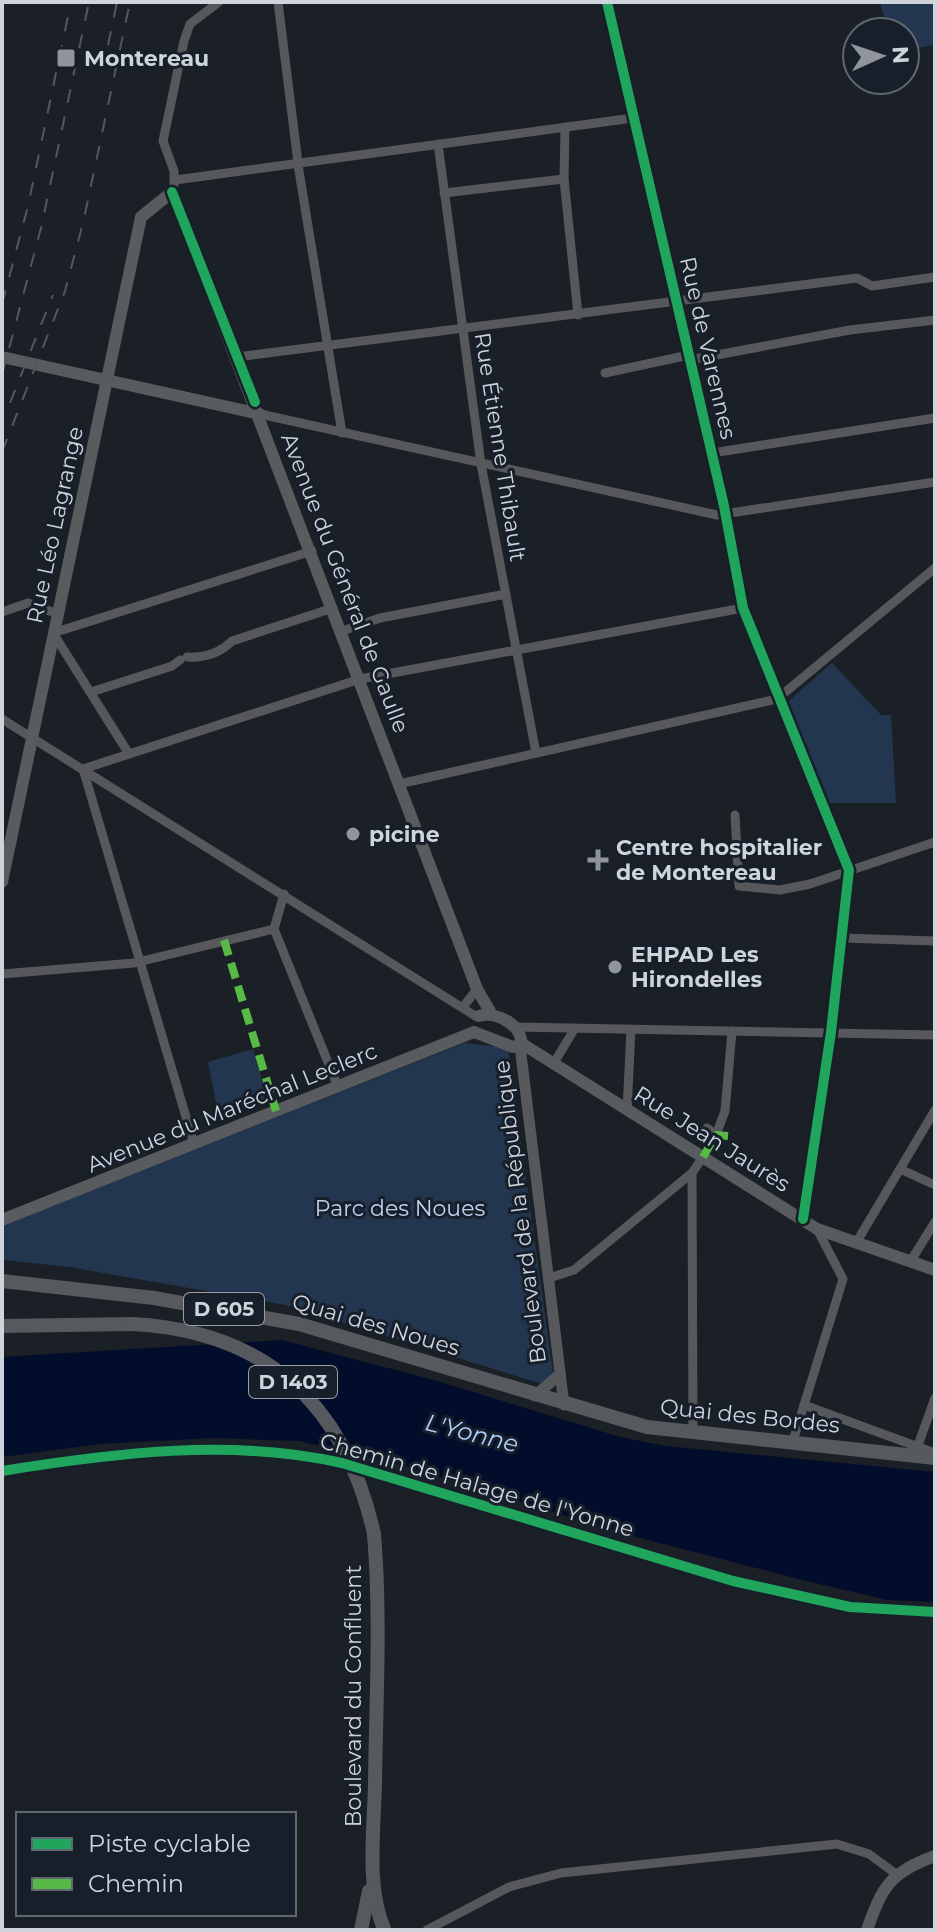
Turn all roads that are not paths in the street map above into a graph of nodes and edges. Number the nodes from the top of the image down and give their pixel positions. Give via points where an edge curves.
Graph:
1 (219, 2) edge
2 (278, 2) edge
3 (607, 2) edge
4 (633, 118) junction
5 (565, 127) junction
6 (438, 144) junction
7 (298, 163) junction
8 (564, 179) junction
9 (174, 186) junction
10 (444, 193) junction
11 (935, 277) edge
12 (677, 303) junction
13 (578, 315) junction
14 (935, 320) edge
15 (462, 330) junction
16 (328, 347) junction
17 (2, 357) edge
18 (237, 357) junction
19 (690, 358) junction
20 (605, 373) dead end
21 (106, 380) junction
22 (260, 414) junction
23 (935, 418) edge
24 (342, 433) junction
25 (712, 453) junction
26 (481, 464) junction
27 (935, 482) edge
28 (726, 514) junction
29 (312, 551) junction
30 (935, 568) edge
31 (506, 594) junction
32 (333, 608) junction
33 (743, 608) junction
34 (2, 612) edge
35 (58, 614) junction
36 (342, 631) junction
37 (53, 633) junction
38 (516, 649) junction
39 (360, 679) junction
40 (91, 692) junction
41 (777, 699) junction
42 (2, 719) edge
43 (31, 736) junction
44 (536, 753) junction
45 (129, 754) junction
46 (83, 769) junction
47 (399, 784) junction
48 (735, 815) dead end
49 (935, 842) edge
50 (849, 870) junction
51 (2, 882) edge
52 (284, 894) junction
53 (274, 929) junction
54 (842, 938) junction
55 (935, 941) edge
56 (139, 961) junction
57 (2, 974) edge
58 (477, 989) junction
59 (463, 1007) junction
60 (483, 1016) junction
61 (516, 1027) junction
62 (575, 1028) junction
63 (631, 1029) junction
64 (732, 1031) junction
65 (474, 1032) junction
66 (831, 1032) junction
67 (935, 1035) edge
68 (520, 1044) junction
69 (554, 1063) junction
70 (338, 1087) junction
71 (935, 1110) edge
72 (627, 1111) junction
73 (707, 1128) dead end
74 (194, 1144) junction
75 (703, 1157) junction
76 (900, 1169) junction
77 (692, 1173) junction
78 (935, 1185) edge
79 (803, 1219) junction
80 (3, 1221) edge
81 (935, 1222) edge
82 (817, 1229) junction
83 (856, 1243) junction
84 (910, 1262) junction
85 (935, 1270) edge
86 (2, 1271) edge
87 (549, 1278) junction
88 (2, 1281) edge
89 (31, 1283) junction
90 (2, 1326) edge
91 (45, 1327) junction
92 (2, 1334) edge
93 (560, 1374) junction
94 (535, 1396) junction
95 (935, 1398) edge
96 (564, 1405) junction
97 (804, 1405) junction
98 (693, 1434) junction
99 (792, 1444) junction
100 (916, 1450) junction
101 (935, 1456) edge
102 (2, 1471) edge
103 (935, 1612) edge
104 (935, 1856) edge
105 (373, 1859) junction
106 (896, 1874) junction
107 (363, 1930) edge
108 (385, 1930) edge
109 (427, 1930) edge
110 (867, 1930) edge

1 - 9 street via 190,24 184,41 163,141
2 - 7 street
3 - 4 street, Rue de Varennes
4 - 5 street
4 - 12 street, Rue de Varennes
5 - 6 street
5 - 8 street
6 - 7 street
6 - 10 street, Rue Étienne Thibault
7 - 9 street
7 - 16 street
8 - 10 street
8 - 13 street
9 - 18 main road, Avenue du Général de Gaulle
9 - 21 main road, Rue Léo Lagrange via 141,217
10 - 15 street, Rue Étienne Thibault
11 - 12 street via 872,286 857,278
12 - 13 street
12 - 19 street, Rue de Varennes
13 - 15 street
14 - 19 street
15 - 16 street
15 - 26 street, Rue Étienne Thibault
16 - 18 street
16 - 24 street
17 - 21 main road
18 - 22 main road, Avenue du Général de Gaulle
19 - 20 street
19 - 25 street, Rue de Varennes
21 - 22 main road
21 - 35 main road, Rue Léo Lagrange
22 - 24 street
22 - 29 main road, Avenue du Général de Gaulle
23 - 25 street
24 - 26 street
25 - 28 street, Rue de Varennes
26 - 28 street
26 - 31 street, Rue Étienne Thibault
27 - 28 street
28 - 33 street, Rue de Varennes
29 - 32 main road, Avenue du Général de Gaulle
29 - 37 street
30 - 41 street
31 - 36 street via 380,618
31 - 38 street, Rue Étienne Thibault
32 - 36 main road, Avenue du Général de Gaulle
32 - 40 street
33 - 38 street
33 - 41 street, Rue de Varennes
34 - 35 street via 28,603
35 - 37 main road, Rue Léo Lagrange
36 - 39 main road, Avenue du Général de Gaulle
37 - 40 street
37 - 43 main road, Rue Léo Lagrange
38 - 39 street
38 - 44 street, Rue Étienne Thibault
39 - 45 street
39 - 47 main road, Avenue du Général de Gaulle
40 - 45 street
41 - 44 street
41 - 50 street, Rue de Varennes
42 - 43 street
43 - 46 street
43 - 51 main road, Rue Léo Lagrange
44 - 47 street
45 - 46 street
46 - 52 street
46 - 56 street
47 - 58 main road, Avenue du Général de Gaulle
48 - 50 street via 739,886 780,890
49 - 50 street
50 - 54 street
52 - 53 street
52 - 59 street
53 - 56 street
53 - 70 street
54 - 55 street
54 - 66 street
56 - 57 street
56 - 74 street
58 - 59 street
58 - 60 main road, Avenue du Général de Gaulle
59 - 60 street
60 - 61 main road
60 - 65 main road, Avenue du Général de Gaulle
61 - 62 street
61 - 68 main road via 522,1035
62 - 63 street
62 - 69 street
63 - 64 street
63 - 72 street
64 - 66 street
64 - 73 street via 725,1111 716,1135
65 - 68 main road, Rue Jean Jaurès via 483,1039
65 - 70 main road, Avenue du Maréchal Leclerc
66 - 67 street
66 - 79 street
68 - 69 main road, Rue Jean Jaurès
68 - 87 street, Boulevard de la République
69 - 72 main road, Rue Jean Jaurès
70 - 74 main road, Avenue du Maréchal Leclerc
71 - 76 street
72 - 75 main road, Rue Jean Jaurès
74 - 80 main road, Avenue du Maréchal Leclerc
75 - 77 street
75 - 79 main road, Rue Jean Jaurès
76 - 78 street
76 - 83 street
77 - 87 street via 574,1270
77 - 98 street
79 - 82 main road, Rue Jean Jaurès
81 - 84 street
82 - 83 main road, Rue Jean Jaurès
82 - 97 street via 843,1279
83 - 84 main road, Rue Jean Jaurès
84 - 85 main road, Rue Jean Jaurès
86 - 89 main road, D 605
87 - 93 street, Boulevard de la République
88 - 89 main road, D 605
89 - 94 main road, Quai des Noues / D 605 via 299,1324
90 - 91 main road, D 1403
91 - 92 main road, D 1403
91 - 105 main road, Boulevard du Confluent / D 1403, bridge via 168,1326 225,1341 264,1360 294,1383 340,1437 359,1477 374,1534
93 - 94 street, Boulevard de la République
93 - 96 street, Boulevard de la République
94 - 96 main road, Quai des Noues / D 605
95 - 100 street
96 - 98 main road, Quai des Bordes / D 605
97 - 99 street
97 - 100 street
98 - 99 main road, Quai des Bordes / D 605
99 - 100 main road, Quai des Bordes / D 605
100 - 101 main road, Quai des Bordes / D 605
102 - 103 street, Chemin de Halage de l'Yonne via 179,1451 299,1455 342,1463 733,1581 850,1607
104 - 106 main road
105 - 107 main road, Boulevard du Confluent / D 1403
105 - 108 main road, Boulevard du Confluent / D 1403 via 378,1914
106 - 109 street via 869,1854 837,1844 561,1873 498,1891
106 - 110 main road via 884,1888
107 - 108 main road

